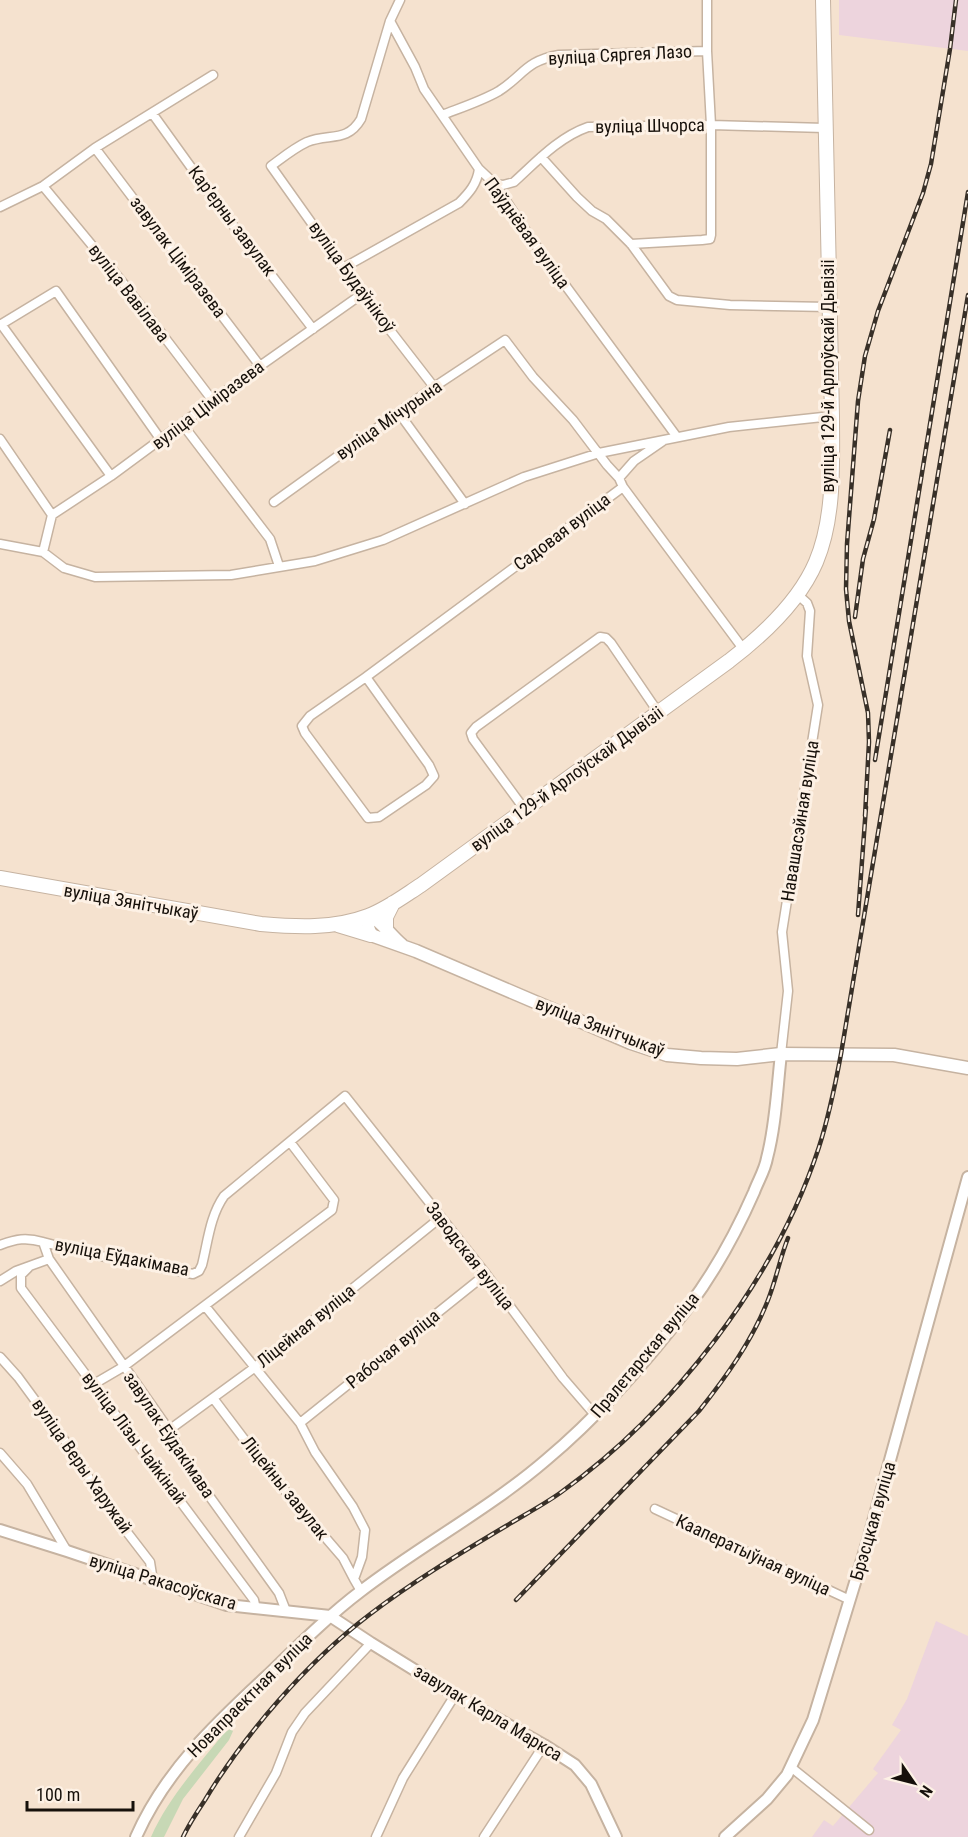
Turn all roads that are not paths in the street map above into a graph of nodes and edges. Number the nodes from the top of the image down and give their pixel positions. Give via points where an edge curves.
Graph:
1 (400, 0) edge
2 (707, 0) edge
3 (823, 0) edge
4 (390, 21) junction
5 (707, 51) junction
6 (213, 75) dead end
7 (152, 113) junction
8 (442, 115) junction
9 (711, 125) junction
10 (825, 128) junction
11 (95, 148) junction
12 (541, 157) junction
13 (478, 170) junction
14 (495, 183) junction
15 (43, 186) junction
16 (0, 207) edge
17 (631, 244) junction
18 (345, 267) junction
19 (362, 294) junction
20 (829, 307) junction
21 (1, 324) edge
22 (313, 329) junction
23 (260, 366) junction
24 (434, 387) junction
25 (213, 401) junction
26 (399, 412) junction
27 (832, 416) junction
28 (183, 425) junction
29 (677, 437) junction
30 (0, 439) edge
31 (665, 439) junction
32 (161, 440) junction
33 (599, 453) junction
34 (111, 476) junction
35 (621, 482) junction
36 (274, 502) dead end
37 (465, 504) junction
38 (52, 515) junction
39 (0, 544) edge
40 (43, 552) junction
41 (279, 566) junction
42 (797, 594) junction
43 (744, 650) junction
44 (366, 677) junction
45 (658, 712) junction
46 (525, 810) junction
47 (0, 878) edge
48 (393, 903) junction
49 (370, 915) junction
50 (336, 924) junction
51 (386, 927) junction
52 (371, 935) junction
53 (402, 945) junction
54 (781, 1054) junction
55 (968, 1068) edge
56 (345, 1096) joint
57 (290, 1142) junction
58 (968, 1177) edge
59 (440, 1218) junction
60 (43, 1242) junction
61 (0, 1245) edge
62 (50, 1259) junction
63 (28, 1268) junction
64 (486, 1274) junction
65 (0, 1281) edge
66 (205, 1306) junction
67 (0, 1357) edge
68 (123, 1367) junction
69 (254, 1368) junction
70 (94, 1384) junction
71 (213, 1398) junction
72 (595, 1415) junction
73 (300, 1423) junction
74 (168, 1430) junction
75 (0, 1453) edge
76 (655, 1509) dead end
77 (0, 1530) edge
78 (67, 1551) junction
79 (354, 1579) junction
80 (153, 1581) junction
81 (361, 1591) junction
82 (850, 1600) junction
83 (256, 1609) junction
84 (286, 1611) junction
85 (330, 1616) junction
86 (371, 1643) junction
87 (455, 1695) junction
88 (544, 1745) junction
89 (792, 1768) junction
90 (869, 1830) dead end
91 (136, 1837) edge
92 (239, 1837) edge
93 (376, 1837) edge
94 (484, 1837) edge
95 (616, 1837) edge
96 (725, 1837) edge

1 - 4 street
2 - 5 street
3 - 10 main road, вуліца 129-й Арлоўскай Дывізіі
4 - 8 street, Паўднёвая вуліца via 424,89
4 - 18 street, вуліца Будаўнікоў via 355,129 339,137 305,143 271,166
5 - 8 street, вуліца Сяргея Лазо via 542,58 496,92
5 - 9 street
6 - 7 street
7 - 11 street
7 - 22 street, Карʼерны завулак
8 - 13 street, Паўднёвая вуліца
9 - 10 street, вуліца Шчорса
9 - 12 street, вуліца Шчорса via 588,127 576,131
9 - 17 street via 710,238
10 - 20 main road, вуліца 129-й Арлоўскай Дывізіі
11 - 15 street
11 - 23 street, завулак Ціміразева
12 - 14 street, вуліца Шчорса via 514,182
12 - 17 street via 577,197
13 - 14 street, Паўднёвая вуліца
13 - 18 street via 469,194 459,203
14 - 29 street, Паўднёвая вуліца via 532,240
15 - 16 street
15 - 25 street, вуліца Вавілава
17 - 20 street via 669,296 677,300
18 - 19 street, вуліца Будаўнікоў
19 - 22 street, вуліца Ціміразева
19 - 24 street, вуліца Будаўнікоў
20 - 27 main road, вуліца 129-й Арлоўскай Дывізіі
21 - 32 street via 56,291
21 - 34 street
22 - 23 street, вуліца Ціміразева
23 - 25 street, вуліца Ціміразева
24 - 26 street, вуліца Мічурына
24 - 33 street, вуліца Мічурына via 505,340
25 - 28 street, вуліца Ціміразева
26 - 36 street, вуліца Мічурына
26 - 37 street
27 - 29 street
27 - 42 main road, вуліца 129-й Арлоўскай Дывізіі via 827,525 816,562
28 - 32 street, вуліца Ціміразева
28 - 41 street via 270,539
29 - 31 street
30 - 38 street
31 - 33 street
31 - 35 street via 634,461
32 - 34 street, вуліца Ціміразева
33 - 35 street
33 - 37 street via 524,477
34 - 38 street, вуліца Ціміразева
35 - 43 street, Садовая вуліца
35 - 44 street, Садовая вуліца
37 - 41 street via 383,540 315,561
38 - 40 street
39 - 40 street
40 - 41 street via 64,568 95,577 231,575
42 - 43 main road, вуліца 129-й Арлоўскай Дывізіі
42 - 54 street, Навашасэйная вуліца via 810,611 807,656 818,705 782,932 788,991
43 - 45 main road, вуліца 129-й Арлоўскай Дывізіі
44 - 44 street, Садовая вуліца via 310,716 302,726 368,818 379,817 434,776
45 - 46 main road, вуліца 129-й Арлоўскай Дывізіі
45 - 46 street via 610,643 600,637 476,727 471,733 473,739
46 - 48 main road, вуліца 129-й Арлоўскай Дывізіі
47 - 50 main road, вуліца Зянітчыкаў via 261,924
48 - 49 main road, вуліца Зянітчыкаў
48 - 51 main road
49 - 50 main road, вуліца Зянітчыкаў
49 - 51 main road
49 - 52 main road
50 - 52 main road
51 - 53 main road
52 - 53 main road, вуліца Зянітчыкаў
53 - 54 main road, вуліца Зянітчыкаў via 655,1052 737,1059
54 - 55 main road, вуліца Зянітчыкаў via 894,1055
54 - 72 street, Пралетарская вуліца via 767,1161 731,1241 706,1283 666,1335
56 - 57 street, вуліца Еўдакімава
56 - 59 street, Заводская вуліца
57 - 60 street, вуліца Еўдакімава via 224,1196 216,1207 202,1265 193,1274
57 - 66 street via 334,1200 332,1210
58 - 82 street, Брэсцкая вуліца
59 - 64 street, Заводская вуліца
59 - 69 street, Ліцейная вуліца
60 - 61 street via 17,1239
60 - 62 street, вуліца Еўдакімава
62 - 63 street
62 - 68 street, завулак Еўдакімава
63 - 65 street
63 - 70 street, вуліца Лізы Чайкінай via 21,1275 21,1288
64 - 72 street, Заводская вуліца
64 - 73 street, Рабочая вуліца
66 - 68 street
66 - 69 street
67 - 80 street, вуліца Веры Харужай via 70,1447 100,1497 150,1562
68 - 70 street
68 - 74 street, завулак Еўдакімава
69 - 71 street, Ліцейная вуліца
69 - 73 street
70 - 83 street, вуліца Лізы Чайкінай via 254,1600
71 - 74 street, Ліцейная вуліца
71 - 79 street, Ліцейны завулак via 269,1472 343,1558
72 - 81 street, Пралетарская вуліца via 546,1460
73 - 79 street via 365,1530
74 - 84 street, завулак Еўдакімава via 187,1465 279,1593
75 - 78 street via 27,1484
76 - 82 street, Кааператыўная вуліца
77 - 78 street, вуліца Ракасоўскага
78 - 80 street, вуліца Ракасоўскага
79 - 81 street
80 - 83 street, вуліца Ракасоўскага via 227,1605
81 - 85 street, Пралетарская вуліца
82 - 89 street, Брэсцкая вуліца via 813,1720
83 - 84 street, вуліца Ракасоўскага
84 - 85 street, вуліца Ракасоўскага
85 - 86 street, завулак Карла Маркса
85 - 91 street, Новапраектная вуліца via 205,1735 160,1791
86 - 87 street, завулак Карла Маркса
86 - 92 street via 304,1713 276,1773
87 - 88 street, завулак Карла Маркса
87 - 93 street via 403,1778
88 - 94 street
88 - 95 street, завулак Карла Маркса via 574,1765 591,1784
89 - 90 street
89 - 96 street, Брэсцкая вуліца

